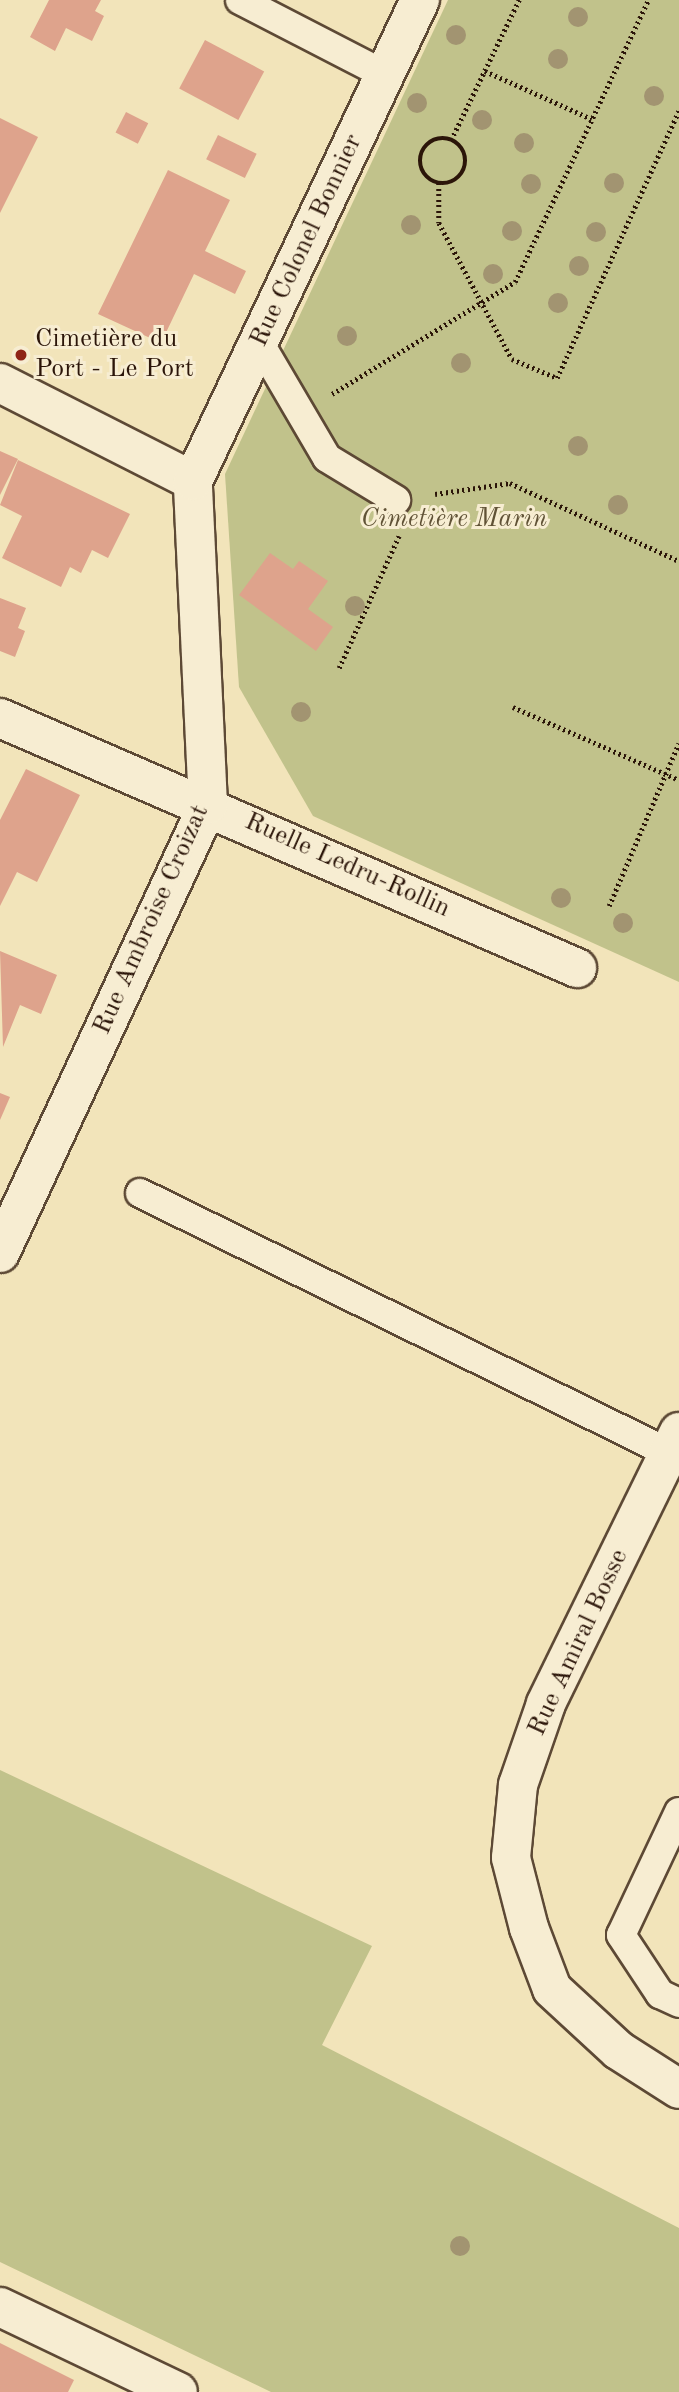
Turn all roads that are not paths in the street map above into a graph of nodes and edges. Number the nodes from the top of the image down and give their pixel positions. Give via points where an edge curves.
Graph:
1 (240, 0) edge
2 (420, 0) edge
3 (385, 75) junction
4 (259, 342) junction
5 (0, 383) edge
6 (193, 481) junction
7 (406, 498) road end
8 (2, 724) edge
9 (208, 805) junction
10 (577, 968) dead end
11 (140, 1193) dead end
12 (0, 1253) edge
13 (674, 1443) edge
14 (679, 1812) edge
15 (679, 2003) edge
16 (679, 2089) edge
17 (0, 2307) edge
18 (159, 2388) edge

1 - 3 lane
2 - 3 street, Rue Colonel Bonnier
3 - 4 street, Rue Colonel Bonnier
4 - 6 street, Rue Colonel Bonnier
4 - 7 lane via 327,458
5 - 6 street
6 - 9 street, Rue Ambroise Croizat
8 - 9 street, Ruelle Ledru-Rollin
9 - 10 street, Ruelle Ledru-Rollin
9 - 12 street, Rue Ambroise Croizat
11 - 13 lane
13 - 16 street, Rue Amiral Bosse via 545,1704 518,1785 511,1858 529,1928 552,1989 618,2050
14 - 15 lane via 621,1935 660,1994
17 - 18 street

